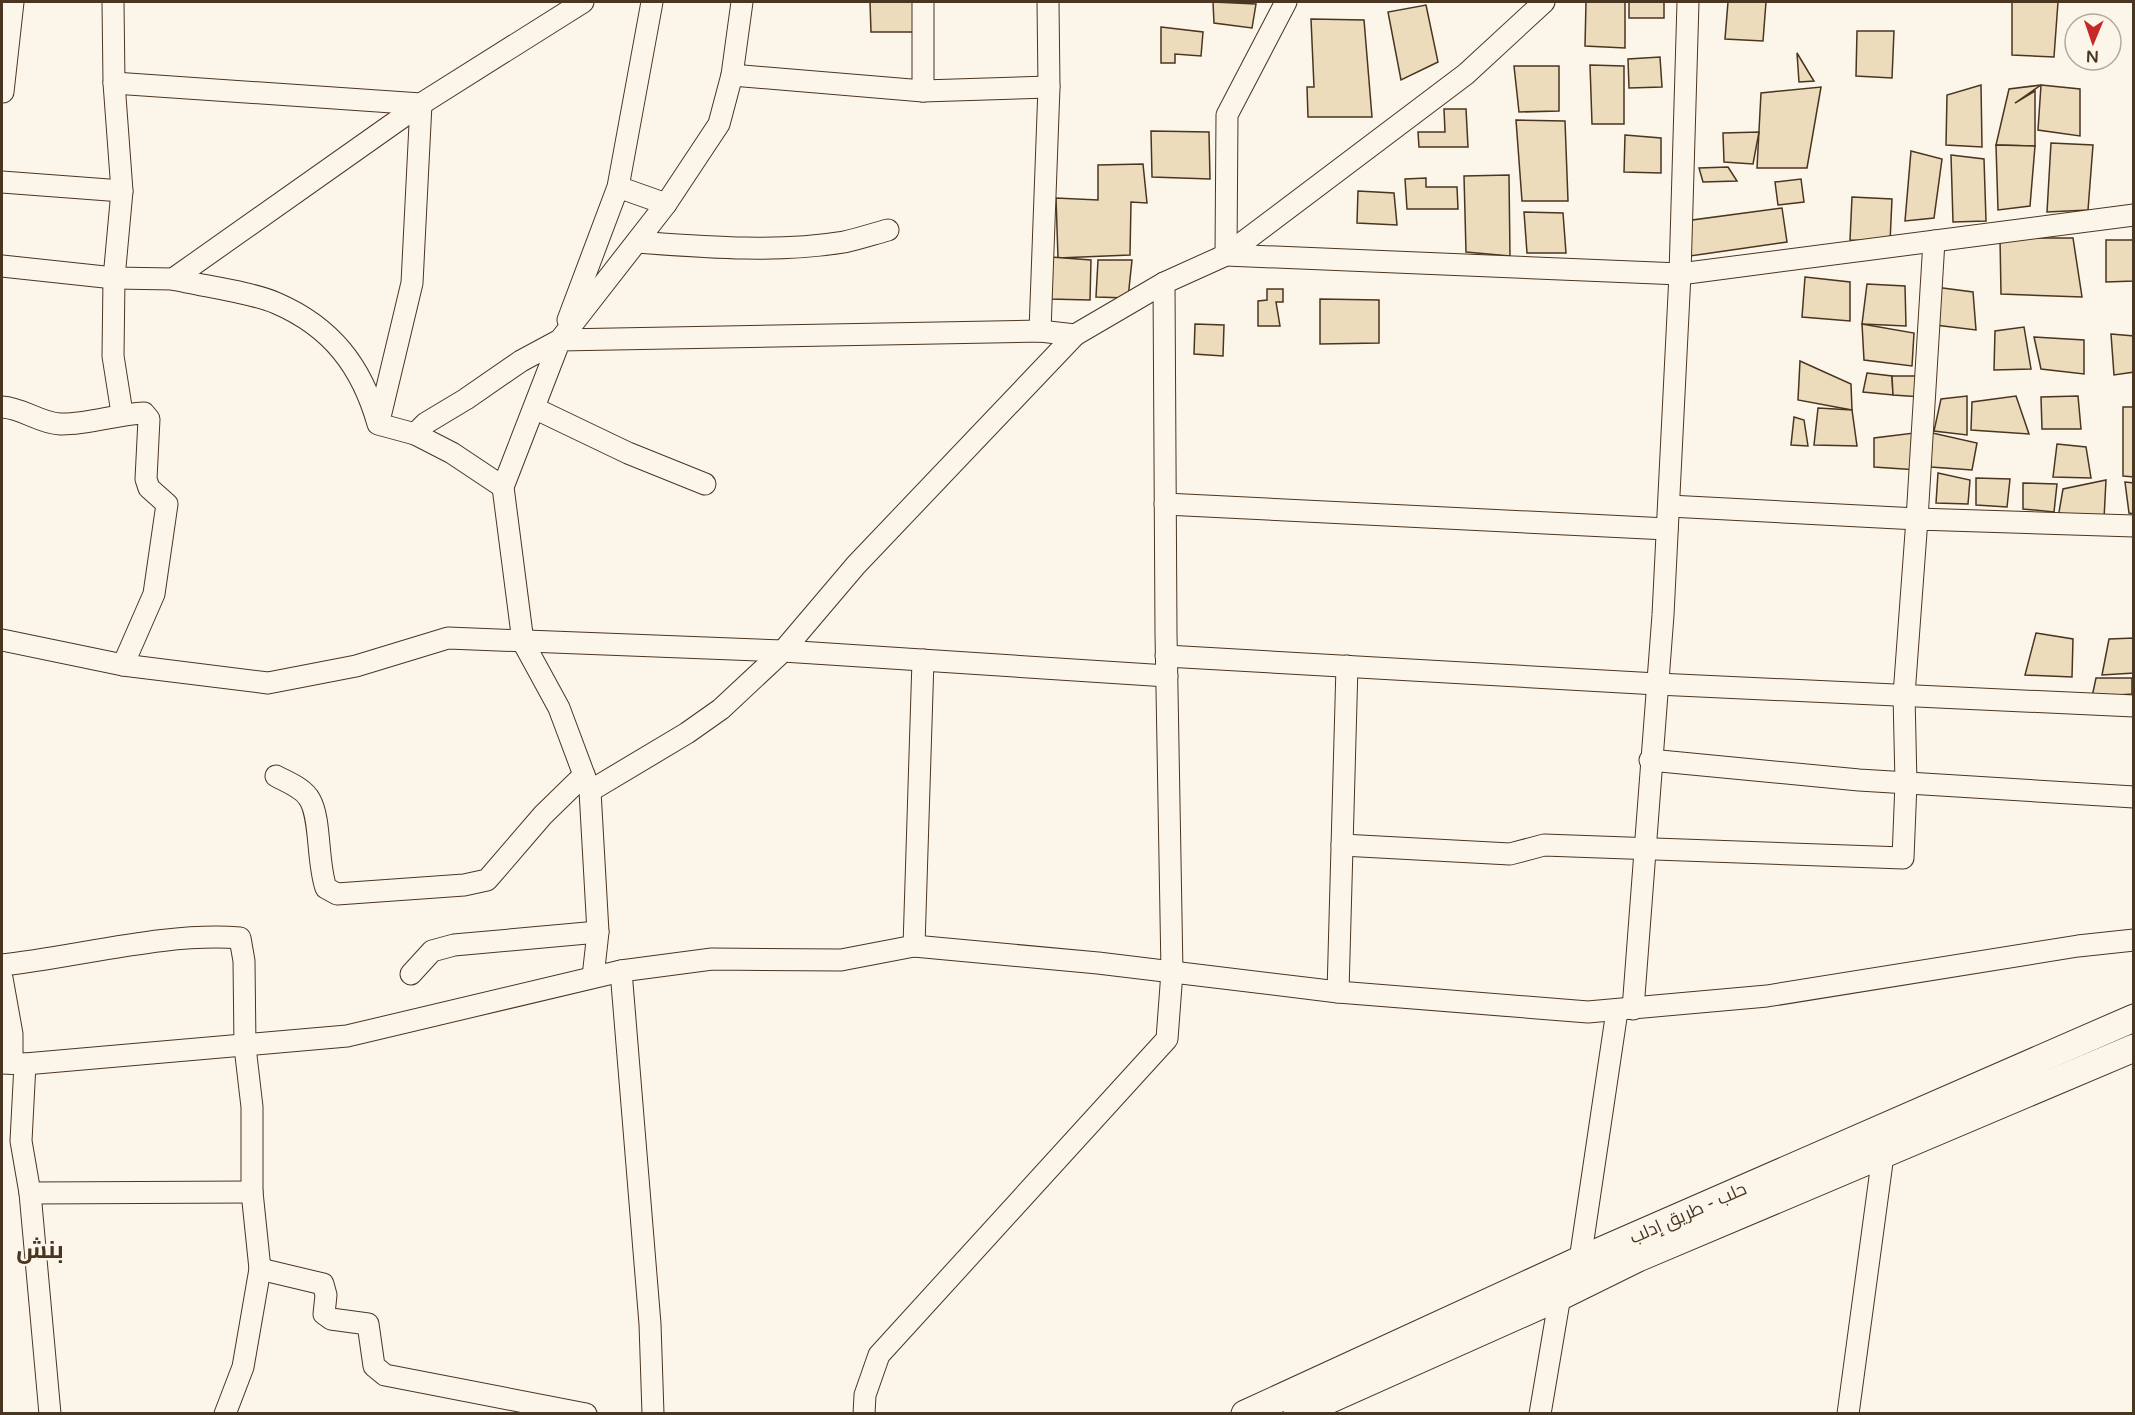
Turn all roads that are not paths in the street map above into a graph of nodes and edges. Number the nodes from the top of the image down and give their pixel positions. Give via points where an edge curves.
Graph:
1 (13, 2) edge
2 (112, 2) edge
3 (583, 2) edge
4 (652, 2) edge
5 (742, 2) edge
6 (923, 2) edge
7 (1048, 2) edge
8 (1286, 2) edge
9 (1544, 2) edge
10 (1688, 2) edge
11 (732, 75) junction
12 (114, 83) junction
13 (1049, 87) junction
14 (923, 90) junction
15 (3, 92) dead end
16 (421, 104) junction
17 (2, 182) edge
18 (618, 187) junction
19 (122, 191) junction
20 (666, 204) junction
21 (2133, 215) edge
22 (888, 230) dead end
23 (1934, 241) junction
24 (637, 242) junction
25 (1226, 255) junction
26 (2, 266) edge
27 (1680, 274) junction
28 (114, 278) junction
29 (173, 279) junction
30 (1164, 284) junction
31 (1040, 331) junction
32 (1075, 334) junction
33 (561, 340) junction
34 (2, 407) edge
35 (534, 408) junction
36 (122, 413) junction
37 (378, 424) junction
38 (415, 434) junction
39 (705, 484) dead end
40 (502, 487) junction
41 (1165, 504) junction
42 (1669, 506) junction
43 (1917, 519) junction
44 (2133, 526) edge
45 (1668, 529) junction
46 (2, 640) edge
47 (523, 642) junction
48 (783, 651) junction
49 (923, 660) junction
50 (123, 665) junction
51 (1166, 666) junction
52 (1347, 666) junction
53 (1657, 684) junction
54 (1904, 695) junction
55 (2133, 706) edge
56 (1650, 760) junction
57 (276, 776) dead end
58 (587, 783) junction
59 (1906, 783) junction
60 (2133, 797) edge
61 (1342, 845) junction
62 (1644, 849) junction
63 (598, 932) junction
64 (2133, 940) edge
65 (914, 946) junction
66 (2, 965) edge
67 (621, 971) junction
68 (1172, 972) junction
69 (411, 974) dead end
70 (593, 977) junction
71 (2, 978) edge
72 (1338, 992) junction
73 (1625, 1010) junction
74 (2133, 1018) edge
75 (245, 1047) junction
76 (2133, 1048) edge
77 (13, 1064) edge
78 (1883, 1155) junction
79 (252, 1192) junction
80 (30, 1193) junction
81 (1572, 1264) junction
82 (260, 1269) junction
83 (1560, 1297) junction
84 (50, 1413) edge
85 (225, 1413) edge
86 (586, 1413) edge
87 (653, 1413) edge
88 (864, 1413) edge
89 (1245, 1413) edge
90 (1297, 1413) edge
91 (1540, 1413) edge
92 (1848, 1413) edge

1 - 15 street
2 - 12 street
3 - 16 street
4 - 18 street
5 - 11 street
6 - 14 street
7 - 13 street
8 - 25 street via 1227,115
9 - 25 street via 1466,74
10 - 27 street
11 - 14 street
11 - 20 street via 719,124
12 - 16 street
12 - 19 street
13 - 14 street
13 - 31 street
16 - 29 street
16 - 37 street via 412,283
17 - 19 street
18 - 20 street
18 - 33 street
19 - 28 street
20 - 24 street
21 - 23 street
22 - 24 street via 844,242 777,247
23 - 27 street
23 - 43 street
24 - 33 street
25 - 27 street
25 - 30 street
26 - 28 street
27 - 42 street
28 - 29 street
28 - 36 street via 112,356
29 - 37 street via 275,302 320,327 356,371 371,397
30 - 32 street
30 - 41 street
31 - 32 street
31 - 33 street
32 - 48 street via 856,565
33 - 35 street
33 - 38 street via 521,360
34 - 36 street via 61,424
35 - 39 street
35 - 40 street
36 - 50 street via 144,413 149,418 146,479 149,488 167,504 154,594
37 - 38 street
38 - 40 street via 452,453
40 - 47 street
41 - 45 street
41 - 51 street
42 - 43 street
42 - 45 street
43 - 44 street
43 - 54 street
45 - 53 street
46 - 50 street
47 - 48 street
47 - 50 street via 448,638 356,666 268,683
47 - 58 street via 559,708
48 - 49 street
48 - 58 street via 696,727
49 - 51 street
49 - 65 street
51 - 52 street
51 - 68 street
52 - 53 street
52 - 61 street
53 - 54 street
53 - 56 street
54 - 55 street
54 - 59 street
56 - 59 street
56 - 62 street
57 - 58 street via 310,799 320,870 326,888 337,894 487,880 543,815
58 - 63 street
59 - 60 street
59 - 62 street via 1903,858
61 - 62 street via 1510,854 1544,845
61 - 72 street
62 - 73 street
63 - 69 street via 454,945 432,951
63 - 70 street
64 - 73 street via 2078,945 1767,996
65 - 67 street via 841,960 712,959
65 - 68 street
66 - 75 street via 149,944 240,938
67 - 70 street
67 - 87 street via 650,1324
68 - 72 street
68 - 88 street via 1167,1039 879,1355 865,1395
70 - 75 street via 347,1036
71 - 77 street
72 - 73 street via 1588,1012
73 - 81 street
74 - 81 main road, حلب - طريق إدلب
75 - 77 street
75 - 79 street via 252,1107
76 - 78 main road, حلب - طريق إدلب
77 - 80 street
78 - 83 main road, حلب - طريق إدلب via 1638,1258
78 - 92 street
79 - 80 street
79 - 82 street
80 - 84 street
81 - 83 street
81 - 89 main road, حلب - طريق إدلب
82 - 85 street via 243,1367
82 - 86 street via 323,1284 324,1314 331,1319 368,1324 374,1366 385,1375
83 - 90 main road, حلب - طريق إدلب
83 - 91 street

